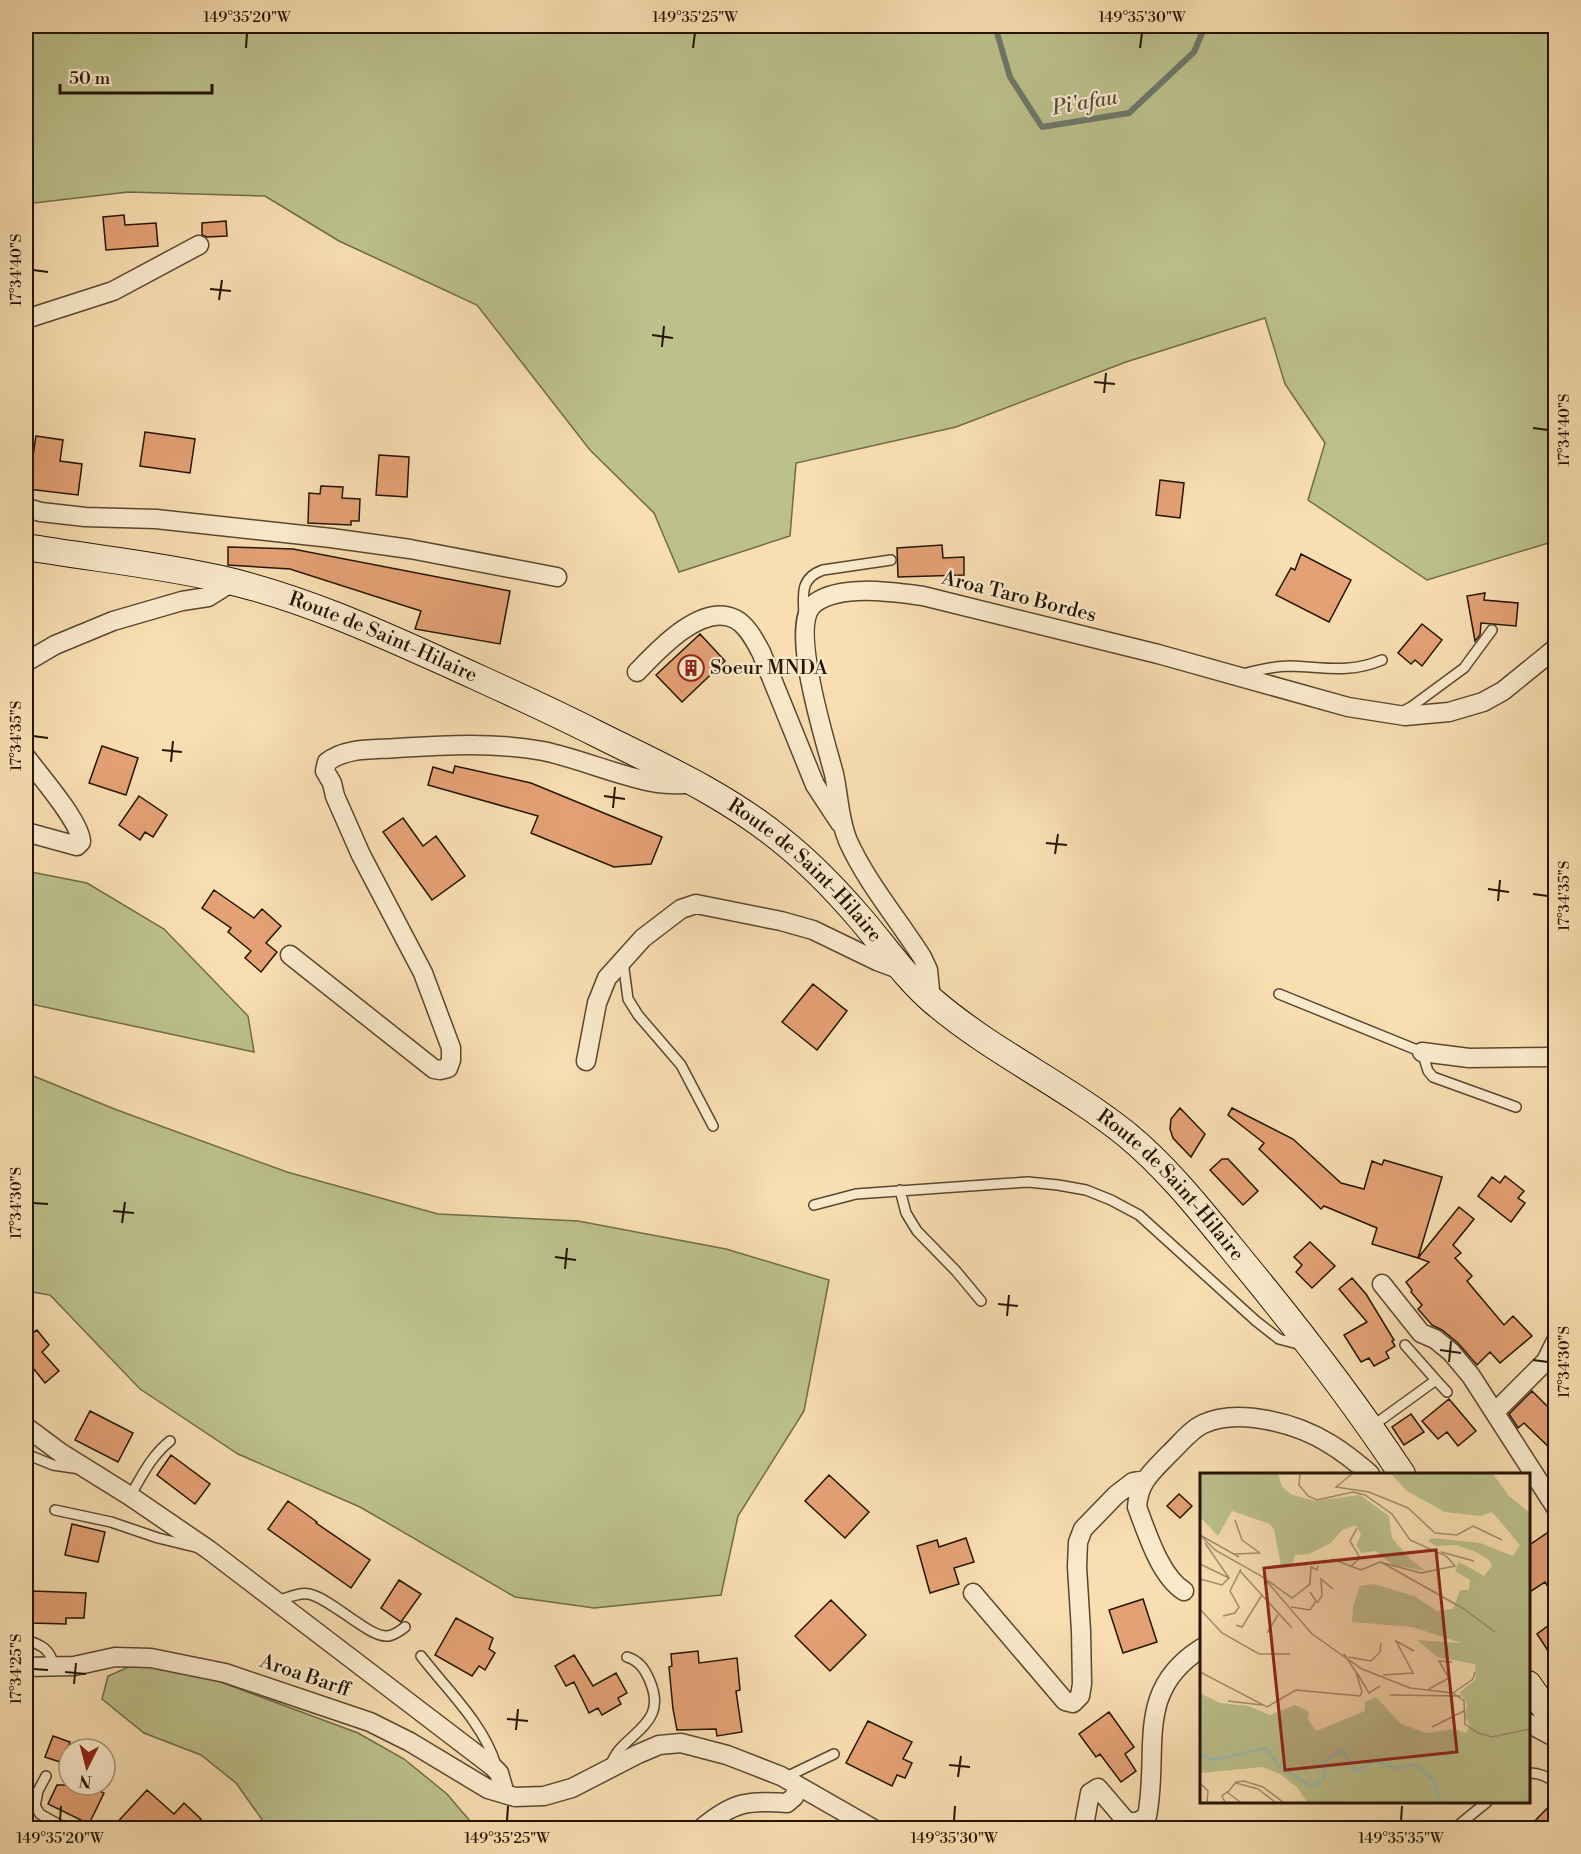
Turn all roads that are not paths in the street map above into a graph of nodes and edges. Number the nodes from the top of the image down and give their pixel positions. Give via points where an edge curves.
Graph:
1 (199, 245) dead end
2 (26, 319) edge
3 (26, 508) edge
4 (26, 547) edge
5 (891, 560) dead end
6 (557, 577) dead end
7 (232, 582) junction
8 (804, 627) junction
9 (1492, 630) dead end
10 (1556, 648) edge
11 (1382, 660) dead end
12 (26, 662) edge
13 (638, 672) dead end
14 (1238, 675) junction
15 (1395, 714) junction
16 (26, 757) edge
17 (697, 784) junction
18 (843, 826) junction
19 (26, 832) edge
20 (290, 955) dead end
21 (623, 958) junction
22 (901, 970) junction
23 (1279, 994) dead end
24 (931, 1000) junction
25 (1422, 1052) junction
26 (1556, 1057) edge
27 (586, 1061) dead end
28 (1516, 1107) dead end
29 (713, 1126) dead end
30 (900, 1190) junction
31 (814, 1205) dead end
32 (1382, 1284) dead end
33 (981, 1301) dead end
34 (1556, 1341) edge
35 (1405, 1345) dead end
36 (1310, 1347) junction
37 (1436, 1380) junction
38 (1447, 1392) dead end
39 (1495, 1412) junction
40 (26, 1427) edge
41 (1371, 1427) junction
42 (170, 1442) dead end
43 (26, 1455) edge
44 (86, 1468) junction
45 (1369, 1473) edge
46 (1401, 1473) edge
47 (1144, 1480) junction
48 (130, 1496) junction
49 (1556, 1508) edge
50 (55, 1510) dead end
51 (209, 1550) junction
52 (1184, 1591) dead end
53 (973, 1593) dead end
54 (277, 1601) junction
55 (405, 1627) dead end
56 (26, 1640) edge
57 (1200, 1649) edge
58 (421, 1656) dead end
59 (627, 1657) dead end
60 (54, 1666) junction
61 (26, 1667) edge
62 (1530, 1687) edge
63 (1530, 1724) edge
64 (1556, 1724) edge
65 (1556, 1738) edge
66 (834, 1754) dead end
67 (609, 1768) junction
68 (499, 1773) junction
69 (1530, 1773) edge
70 (46, 1776) dead end
71 (791, 1782) junction
72 (1556, 1782) edge
73 (505, 1794) junction
74 (1486, 1803) edge
75 (1085, 1820) dead end
76 (65, 1828) edge
77 (702, 1828) edge
78 (872, 1828) edge
79 (1455, 1828) edge

1 - 2 street via 113,291
3 - 6 street via 85,517 156,519 331,538
4 - 7 main road, Route de Saint-Hilaire via 143,563
5 - 8 lane via 814,573 803,590
7 - 12 street via 208,597 147,610 103,625
7 - 17 main road, Route de Saint-Hilaire via 365,626 537,704
8 - 14 street, Aroa Taro Bordes via 814,603 853,592 889,592 923,596
8 - 18 street via 811,682
9 - 15 lane via 1464,668 1412,707
10 - 15 street, Aroa Taro Bordes via 1503,691 1483,702 1449,712
11 - 14 lane, Aroa Taro Bordes via 1365,667 1287,666
13 - 18 street via 658,650 694,624 725,615 738,620 761,652 814,785
14 - 15 street, Aroa Taro Bordes via 1348,706
16 - 19 street via 74,822 81,842 77,846
17 - 20 street via 658,784 587,762 507,746 401,748 335,755 327,762 325,771 361,855 423,973 450,1048 448,1068 434,1069
17 - 22 main road, Route de Saint-Hilaire via 780,838 822,876
18 - 24 street via 861,867 922,957 928,970
21 - 22 street via 681,909 696,904 813,930
21 - 27 street via 607,978 597,1004
21 - 29 lane via 628,999 681,1065
22 - 24 main road, Route de Saint-Hilaire
23 - 25 lane
24 - 36 main road, Route de Saint-Hilaire via 1129,1137 1203,1213
25 - 26 street via 1468,1059
25 - 28 lane via 1432,1077
30 - 31 lane via 856,1194
30 - 33 lane via 906,1213 917,1231
30 - 36 lane via 1028,1182 1086,1190 1138,1215 1279,1339
32 - 39 street via 1421,1333 1451,1352
34 - 39 street via 1546,1361
35 - 37 lane
36 - 41 main road, Route de Saint-Hilaire
37 - 38 lane
37 - 41 lane
39 - 49 street
40 - 44 street, Aroa Barff
41 - 46 main road, Route de Saint-Hilaire
42 - 48 lane via 159,1449
43 - 44 lane via 53,1466
44 - 48 street, Aroa Barff
45 - 47 street via 1328,1442 1302,1431 1277,1422 1232,1416 1200,1425
47 - 52 street via 1137,1507 1166,1573
47 - 53 street via 1133,1482 1116,1495 1083,1529 1078,1542 1082,1684 1080,1696 1072,1702 1065,1701
48 - 51 street, Aroa Barff
50 - 51 lane, Aroa Barff
51 - 54 street, Aroa Barff
54 - 55 lane via 309,1594 386,1636
54 - 68 street, Aroa Barff
56 - 60 lane via 43,1645
57 - 75 street via 1176,1667 1157,1701 1147,1816 1127,1822 1098,1788 1090,1793
58 - 68 lane via 482,1734
59 - 67 lane, Aroa Barff via 638,1660 646,1672 655,1702 646,1725 617,1752
60 - 61 street, Aroa Barff
60 - 73 street, Aroa Barff via 114,1657 151,1658 225,1673 370,1722 488,1789
62 - 64 main road
63 - 65 street
66 - 71 lane
67 - 71 street, Aroa Barff via 659,1745 681,1743 727,1755
67 - 73 street, Aroa Barff via 572,1788 544,1796
68 - 73 street
69 - 72 lane
70 - 76 lane via 35,1806 40,1814
71 - 77 street via 794,1797 787,1803 754,1801 735,1806
71 - 78 street, Aroa Barff
74 - 79 lane

